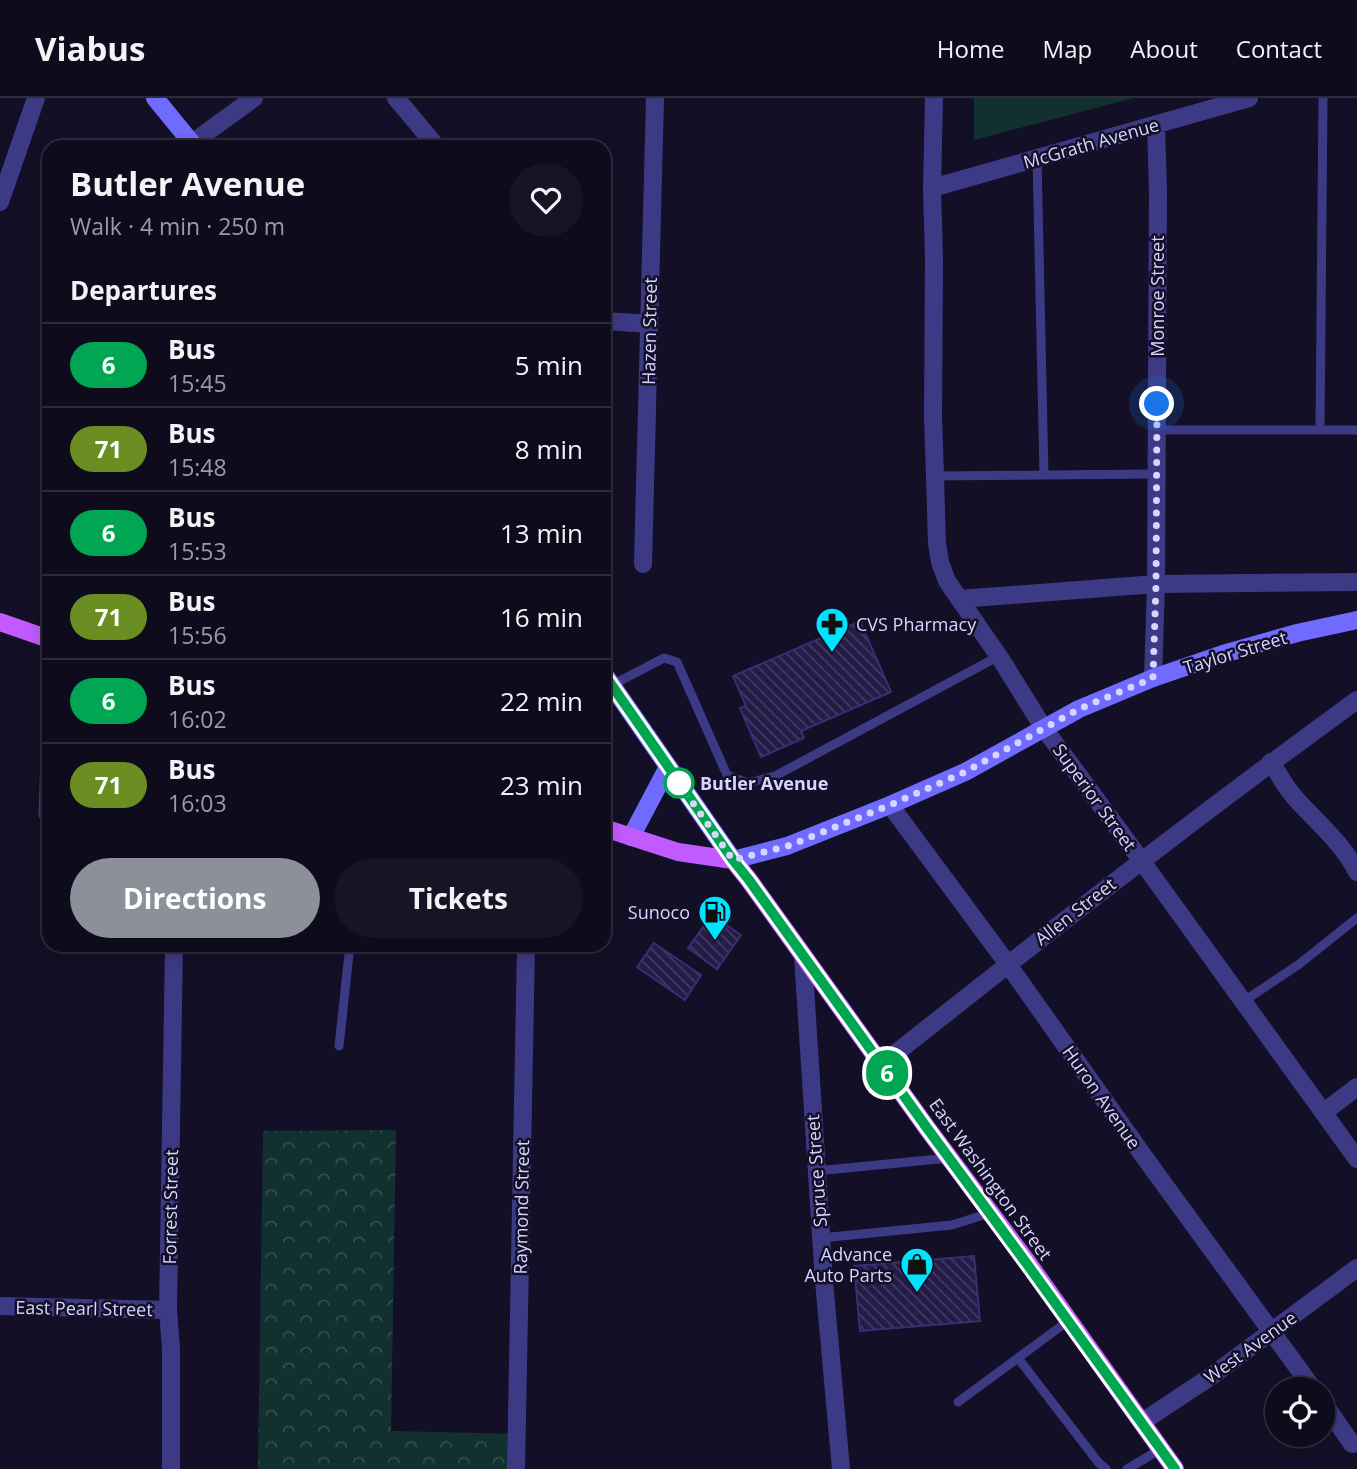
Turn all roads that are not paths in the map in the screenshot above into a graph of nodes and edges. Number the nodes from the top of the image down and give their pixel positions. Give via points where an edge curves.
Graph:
1 (36, 98) edge
2 (155, 98) edge
3 (254, 98) edge
4 (396, 98) edge
5 (655, 98) edge
6 (934, 98) edge
7 (1249, 98) edge
8 (1323, 98) edge
9 (1156, 124) junction
10 (189, 140) edge
11 (199, 140) edge
12 (431, 140) edge
13 (1037, 159) junction
14 (932, 188) junction
15 (0, 202) edge
16 (611, 321) edge
17 (650, 324) junction
18 (1157, 430) junction
19 (1320, 430) junction
20 (1357, 430) edge
21 (1156, 474) junction
22 (1044, 475) junction
23 (935, 476) junction
24 (643, 564) dead end
25 (1357, 582) edge
26 (1156, 584) junction
27 (959, 599) junction
28 (1357, 620) edge
29 (0, 622) edge
30 (42, 637) edge
31 (999, 656) junction
32 (1153, 678) junction
33 (611, 679) edge
34 (611, 684) edge
35 (1357, 700) edge
36 (1044, 727) junction
37 (1271, 762) junction
38 (668, 767) junction
39 (890, 805) junction
40 (611, 830) edge
41 (631, 836) junction
42 (733, 860) junction
43 (1141, 860) junction
44 (1357, 872) edge
45 (1357, 918) edge
46 (174, 952) edge
47 (349, 952) edge
48 (526, 952) edge
49 (803, 956) junction
50 (1007, 964) junction
51 (1244, 1001) junction
52 (339, 1046) dead end
53 (881, 1065) junction
54 (1357, 1087) edge
55 (1324, 1112) junction
56 (949, 1158) junction
57 (1357, 1159) edge
58 (816, 1171) junction
59 (990, 1213) junction
60 (821, 1238) junction
61 (1357, 1268) edge
62 (0, 1306) edge
63 (168, 1310) junction
64 (1068, 1321) junction
65 (1273, 1331) junction
66 (1018, 1358) junction
67 (1305, 1377) edge
68 (958, 1402) dead end
69 (1335, 1419) edge
70 (1142, 1422) junction
71 (1352, 1444) dead end
72 (1161, 1449) junction
73 (171, 1469) edge
74 (516, 1469) edge
75 (841, 1469) edge
76 (1106, 1469) edge
77 (1127, 1469) edge
78 (1175, 1469) edge

1 - 15 street
2 - 10 main road
3 - 11 street
4 - 12 street
5 - 17 street, Hazen Street
6 - 14 street, Superior Street
7 - 9 street, McGrath Avenue
8 - 19 lane
9 - 13 street, McGrath Avenue
9 - 18 street, Monroe Street
13 - 14 street, McGrath Avenue
13 - 22 lane
14 - 23 street, Superior Street
16 - 17 street
17 - 24 street, Hazen Street
18 - 19 lane
18 - 21 street, Monroe Street
19 - 20 lane
21 - 22 lane
21 - 26 street, Monroe Street
22 - 23 lane
23 - 27 street, Superior Street via 940,562
25 - 26 street
26 - 27 street
26 - 32 street, Monroe Street
27 - 31 street, Superior Street
28 - 32 main road, Taylor Street via 1223,654
29 - 30 main road
31 - 33 lane via 775,776 748,783 727,775 677,662 664,658
31 - 36 street, Superior Street
32 - 36 main road, Taylor Street
34 - 38 main road, East Washington Street
35 - 37 street, Allen Street
36 - 39 main road, Taylor Street via 965,772
36 - 43 street, Superior Street
37 - 43 street, Allen Street
37 - 44 street
38 - 41 main road
38 - 42 main road, East Washington Street
39 - 42 main road, Taylor Street via 788,846
39 - 50 street, Huron Avenue
40 - 41 main road
41 - 42 main road via 678,852
42 - 49 main road, East Washington Street
43 - 50 street, Allen Street
43 - 51 street, Superior Street
45 - 51 lane
46 - 63 street, Forrest Street
47 - 52 lane
48 - 74 street, Raymond Street
49 - 53 main road, East Washington Street
49 - 58 street, Spruce Street
50 - 53 street, Allen Street
50 - 65 street, Huron Avenue
51 - 55 street, Superior Street
53 - 56 main road, East Washington Street
54 - 55 street
55 - 57 street, Superior Street
56 - 58 lane
56 - 59 main road, East Washington Street
58 - 60 street, Spruce Street
59 - 60 lane via 952,1225
59 - 64 main road, East Washington Street
60 - 75 street, Spruce Street
61 - 65 street, West Avenue
62 - 63 street, East Pearl Street
63 - 73 street, Forrest Street
64 - 66 lane
64 - 70 main road, East Washington Street
65 - 67 street, Huron Avenue
65 - 70 street, West Avenue
66 - 68 lane
66 - 76 lane
69 - 71 street
70 - 72 main road, East Washington Street
72 - 77 lane
72 - 78 main road, East Washington Street

